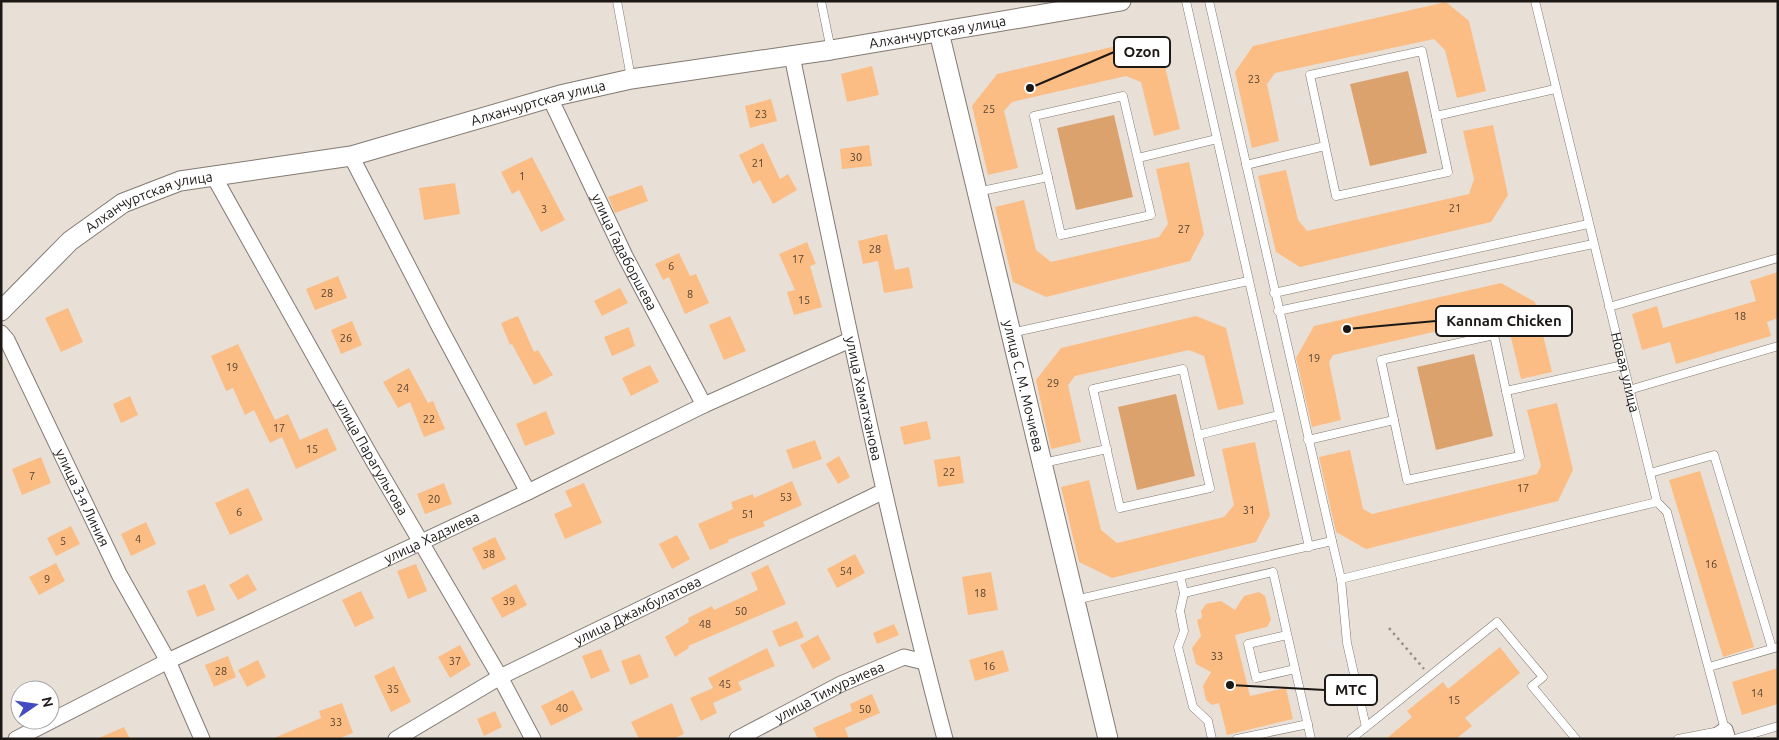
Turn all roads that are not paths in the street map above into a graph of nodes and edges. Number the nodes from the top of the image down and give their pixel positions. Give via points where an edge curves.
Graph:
1 (617, 1) edge
2 (821, 1) edge
3 (1121, 1) edge
4 (1186, 1) edge
5 (1209, 1) edge
6 (1535, 1) edge
7 (939, 32) junction
8 (830, 50) junction
9 (792, 56) junction
10 (631, 79) junction
11 (1555, 89) junction
12 (550, 98) junction
13 (1436, 116) junction
14 (1217, 139) junction
15 (1325, 146) junction
16 (352, 156) junction
17 (1138, 158) junction
18 (1246, 165) junction
19 (213, 175) junction
20 (1048, 177) junction
21 (977, 192) junction
22 (1588, 224) junction
23 (1593, 244) junction
24 (1778, 258) edge
25 (1248, 281) junction
26 (1274, 293) junction
27 (1609, 307) junction
28 (1, 311) edge
29 (1278, 311) junction
30 (1, 333) edge
31 (1011, 333) junction
32 (850, 340) junction
33 (1778, 346) edge
34 (1623, 365) junction
35 (1629, 390) junction
36 (1506, 391) junction
37 (704, 405) junction
38 (1279, 415) junction
39 (1394, 420) junction
40 (1198, 434) junction
41 (1308, 440) junction
42 (1107, 449) junction
43 (1042, 463) junction
44 (1650, 473) junction
45 (884, 491) junction
46 (528, 492) junction
47 (1657, 502) junction
48 (421, 542) junction
49 (1332, 542) junction
50 (1309, 547) junction
51 (1180, 576) junction
52 (1341, 579) junction
53 (1184, 593) junction
54 (1075, 600) junction
55 (1287, 634) junction
56 (1775, 648) edge
57 (168, 661) junction
58 (924, 662) junction
59 (1709, 667) junction
60 (1295, 669) junction
61 (500, 677) junction
62 (1308, 724) junction
63 (1778, 726) edge
64 (1366, 727) junction
65 (1729, 736) edge
66 (16, 739) edge
67 (202, 739) edge
68 (396, 739) edge
69 (533, 739) edge
70 (737, 739) edge
71 (945, 739) edge
72 (1108, 739) edge
73 (1212, 739) edge
74 (1236, 739) edge
75 (1311, 739) edge
76 (1351, 739) edge
77 (1576, 739) edge
78 (1678, 739) edge
79 (1712, 739) edge

1 - 10 lane
2 - 8 lane
3 - 7 street, Алханчуртская улица
4 - 14 lane
5 - 18 lane
6 - 11 lane, Новая улица
7 - 8 street, Алханчуртская улица
7 - 21 street, улица С. М. Мочиева
8 - 9 street, Алханчуртская улица
9 - 10 street, Алханчуртская улица
9 - 32 street, улица Хаматханова
10 - 12 street, Алханчуртская улица
11 - 13 lane
11 - 22 lane, Новая улица
12 - 16 street, Алханчуртская улица
12 - 37 street, улица Гадаборшева via 625,256
13 - 15 lane via 1448,172 1336,196
13 - 15 lane via 1422,51 1310,75
14 - 17 lane
14 - 25 lane
15 - 18 lane
16 - 19 street, Алханчуртская улица
16 - 46 street
17 - 20 lane via 1151,214 1061,235
17 - 20 lane via 1123,96 1034,116
18 - 26 lane
19 - 28 street, Алханчуртская улица via 180,181 123,203 70,240
19 - 48 street, улица Парагульгова
20 - 21 lane
21 - 31 street, улица С. М. Мочиева
22 - 23 lane, Новая улица
22 - 26 lane
23 - 27 lane, Новая улица
23 - 29 lane
24 - 27 lane
25 - 31 lane
25 - 38 lane
26 - 29 lane
27 - 34 lane, Новая улица
29 - 41 lane
30 - 57 street, улица 3-я Линия via 119,574
31 - 43 street, улица С. М. Мочиева
32 - 37 street, улица Хадзиева
32 - 45 street, улица Хаматханова
33 - 35 lane
34 - 35 lane, Новая улица
34 - 36 lane
35 - 44 lane, Новая улица
36 - 39 lane via 1494,335 1381,360
36 - 39 lane via 1520,456 1407,480
37 - 46 street, улица Хадзиева
38 - 40 lane
38 - 50 lane
39 - 41 lane
40 - 42 lane via 1210,488 1120,508
40 - 42 lane via 1183,369 1093,389
41 - 49 lane
42 - 43 lane
43 - 54 street, улица С. М. Мочиева
44 - 47 lane, Новая улица
44 - 56 lane via 1714,454
45 - 58 street, улица Хаматханова
45 - 61 street, улица Джамбулатова
46 - 48 street, улица Хадзиева
47 - 52 lane
47 - 59 lane, Новая улица via 1668,512
48 - 57 street, улица Хадзиева
48 - 61 street, улица Парагульгова
49 - 50 lane
49 - 52 lane
50 - 51 lane
51 - 53 lane
51 - 54 lane
52 - 64 lane via 1347,643
53 - 55 lane via 1273,572
53 - 73 lane via 1180,611 1184,631 1178,647 1193,707 1208,721
54 - 72 street, улица С. М. Мочиева
55 - 60 lane
55 - 60 lane via 1248,644 1256,678
56 - 59 lane
57 - 66 street, улица Хадзиева
57 - 67 street, улица 3-я Линия
58 - 70 street, улица Тимурзиева via 904,657 841,684
58 - 71 street, улица Хаматханова
59 - 65 lane, Новая улица
60 - 62 lane
61 - 68 street, улица Джамбулатова
61 - 69 street, улица Парагульгова
62 - 74 lane
62 - 75 lane
63 - 65 lane
64 - 76 lane
64 - 77 lane via 1497,622 1543,677 1532,686
65 - 78 lane
65 - 79 street

